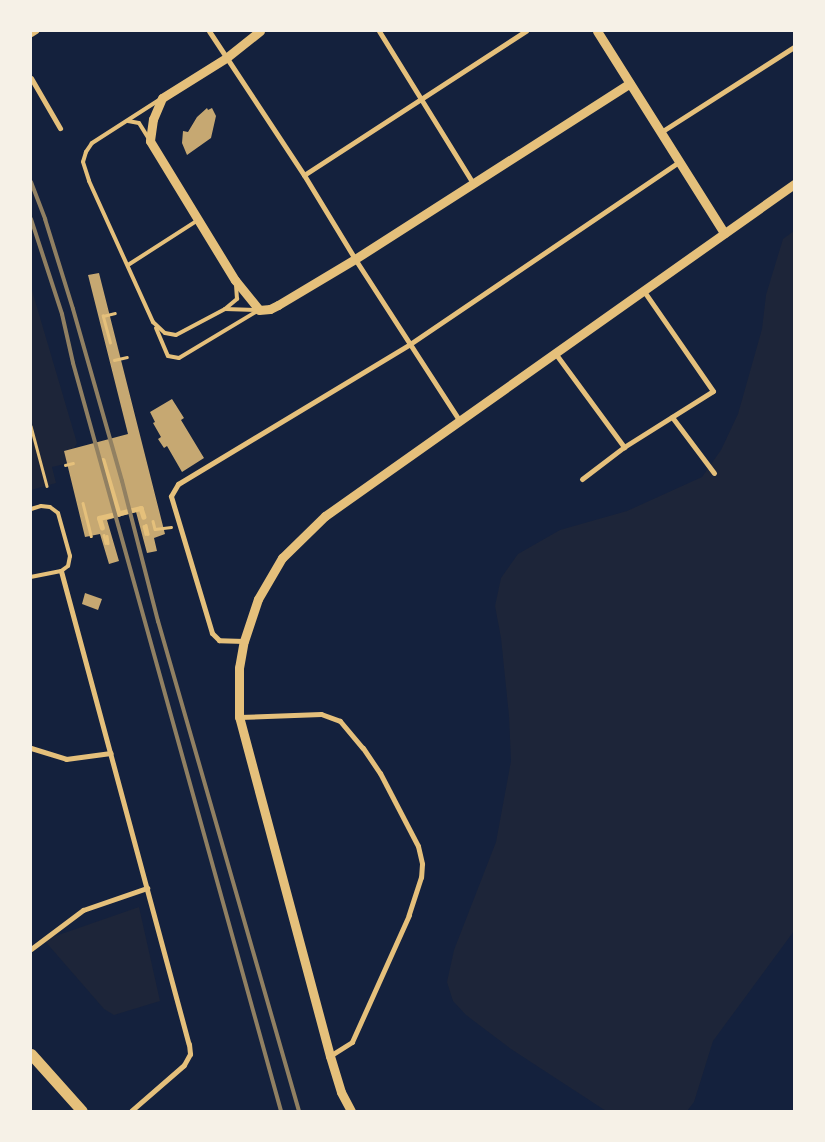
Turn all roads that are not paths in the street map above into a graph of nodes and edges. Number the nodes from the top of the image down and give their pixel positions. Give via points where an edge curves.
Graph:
1 (36, 31) edge
2 (209, 31) edge
3 (260, 31) edge
4 (379, 31) edge
5 (526, 31) edge
6 (597, 31) edge
7 (31, 34) edge
8 (794, 47) edge
9 (226, 58) junction
10 (31, 78) edge
11 (630, 83) junction
12 (162, 98) junction
13 (422, 100) junction
14 (128, 121) junction
15 (60, 128) dead end
16 (661, 132) junction
17 (150, 141) junction
18 (679, 162) junction
19 (304, 175) junction
20 (473, 183) junction
21 (794, 184) edge
22 (198, 220) junction
23 (724, 233) junction
24 (355, 259) junction
25 (128, 265) junction
26 (235, 280) junction
27 (643, 290) junction
28 (225, 309) junction
29 (259, 310) junction
30 (153, 322) junction
31 (410, 344) junction
32 (555, 353) junction
33 (672, 417) junction
34 (460, 421) junction
35 (624, 447) junction
36 (103, 460) dead end
37 (714, 473) dead end
38 (582, 479) dead end
39 (31, 509) edge
40 (119, 514) junction
41 (143, 517) dead end
42 (103, 527) dead end
43 (61, 571) junction
44 (31, 577) edge
45 (244, 641) junction
46 (239, 717) junction
47 (31, 748) edge
48 (111, 753) junction
49 (147, 888) junction
50 (31, 949) edge
51 (31, 1054) edge
52 (330, 1056) junction
53 (82, 1111) edge
54 (131, 1111) edge
55 (351, 1111) edge

1 - 7 street
2 - 9 street
3 - 9 street
4 - 13 street
5 - 13 street
6 - 11 street
8 - 16 street
9 - 12 street
9 - 19 street
10 - 15 street
11 - 16 street
11 - 20 street
12 - 14 lane
12 - 17 street via 153,119
13 - 19 street
13 - 20 street
14 - 17 lane via 139,123
14 - 25 lane via 92,143 83,162
16 - 18 street
17 - 22 street
18 - 23 street
18 - 31 street
19 - 24 street
20 - 24 street
21 - 23 street
22 - 25 lane
22 - 26 street
23 - 27 street
24 - 29 street via 278,305
24 - 31 street
25 - 30 lane
26 - 28 lane via 237,299
26 - 29 street
27 - 32 street
27 - 33 street via 713,391
28 - 29 lane
28 - 30 lane via 176,334 165,333
29 - 30 lane via 179,358 168,356
31 - 34 street
31 - 45 street via 178,484 172,496 212,632 219,640
32 - 34 street
32 - 35 street
33 - 35 street
33 - 37 street
34 - 45 street via 325,516 282,558 258,599
35 - 38 street
36 - 40 street
39 - 43 lane via 50,507 58,513 70,556 68,566
40 - 41 street via 139,509
40 - 42 street via 99,518
43 - 44 lane
43 - 48 street
45 - 46 street via 239,668
46 - 52 street
46 - 52 street via 321,714 340,722 380,773 418,846 421,877 409,915 352,1042
47 - 48 street via 66,759
48 - 49 street
49 - 50 street via 83,910
49 - 54 street via 190,1054 184,1065
51 - 53 highway
52 - 55 street via 341,1092

